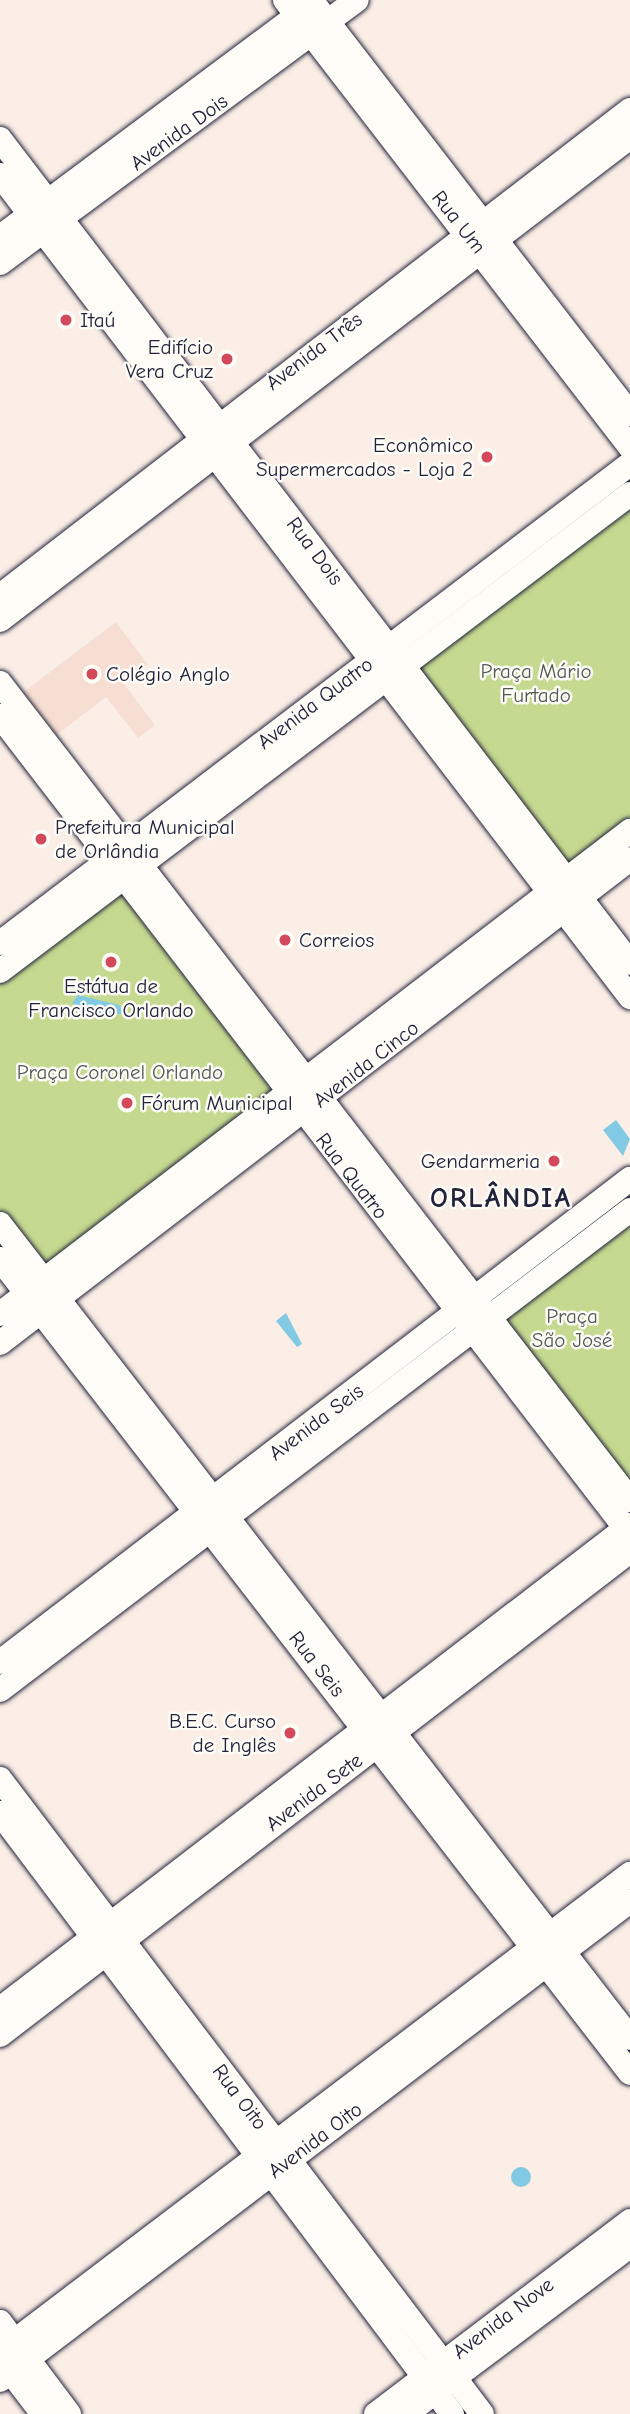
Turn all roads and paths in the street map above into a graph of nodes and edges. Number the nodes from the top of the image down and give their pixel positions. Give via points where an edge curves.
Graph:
1 (357, 0) edge
2 (309, 11) edge
3 (630, 110) edge
4 (630, 137) edge
5 (0, 139) edge
6 (0, 175) edge
7 (45, 217) junction
8 (0, 237) edge
9 (482, 237) junction
10 (0, 263) edge
11 (630, 414) edge
12 (218, 439) junction
13 (630, 446) edge
14 (630, 464) edge
15 (630, 494) edge
16 (0, 596) edge
17 (0, 620) edge
18 (388, 663) junction
19 (0, 683) edge
20 (0, 716) edge
21 (630, 831) edge
22 (630, 859) edge
23 (124, 861) junction
24 (565, 895) junction
25 (0, 943) edge
26 (630, 963) edge
27 (0, 971) edge
28 (630, 997) edge
29 (305, 1096) junction
30 (630, 1179) edge
31 (630, 1210) edge
32 (0, 1224) edge
33 (0, 1259) edge
34 (42, 1297) junction
35 (0, 1314) edge
36 (473, 1316) junction
37 (0, 1343) edge
38 (630, 1500) edge
39 (212, 1513) junction
40 (629, 1534) edge
41 (0, 1662) edge
42 (0, 1690) edge
43 (379, 1730) junction
44 (0, 1779) edge
45 (0, 1813) edge
46 (630, 1874) edge
47 (630, 1900) edge
48 (106, 1939) junction
49 (549, 1950) junction
50 (0, 2009) edge
51 (0, 2035) edge
52 (630, 2038) edge
53 (630, 2073) edge
54 (273, 2159) junction
55 (630, 2221) edge
56 (630, 2246) edge
57 (8, 2355) edge
58 (439, 2377) junction
59 (43, 2414) edge
60 (69, 2414) edge
61 (376, 2414) edge
62 (406, 2414) edge
63 (452, 2414) edge
64 (482, 2414) edge

1 - 2 street, Avenida Dois
2 - 7 street, Avenida Dois
2 - 9 street, Rua Um
3 - 9 street, Avenida Três
4 - 9 street, Avenida Três
5 - 7 street, Rua Dois
6 - 7 street, Rua Dois
7 - 8 street, Avenida Dois
7 - 10 street, Avenida Dois
7 - 12 street, Rua Dois
9 - 11 street, Rua Um
9 - 12 street, Avenida Três
9 - 13 street, Rua Um
12 - 16 street, Avenida Três
12 - 17 street, Avenida Três
12 - 18 street, Rua Dois
14 - 18 street, Avenida Quatro
15 - 18 street, Avenida Quatro
18 - 23 street, Avenida Quatro
18 - 24 street, Rua Dois
19 - 23 street, Rua Quatro
20 - 23 street, Rua Quatro
21 - 24 street, Avenida Cinco
22 - 24 street, Avenida Cinco
23 - 25 street, Avenida Quatro
23 - 27 street, Avenida Quatro
23 - 29 street, Rua Quatro
24 - 26 street, Rua Dois
24 - 28 street, Rua Dois
24 - 29 street, Avenida Cinco
29 - 34 street, Avenida Cinco
29 - 36 street, Rua Quatro
30 - 36 street, Avenida Seis
31 - 36 street, Avenida Seis
32 - 34 street, Rua Seis
33 - 34 street, Rua Seis
34 - 35 street, Avenida Cinco
34 - 37 street, Avenida Cinco
34 - 39 street, Rua Seis
36 - 38 street, Rua Quatro
36 - 39 street, Avenida Seis
36 - 40 street, Rua Quatro
39 - 41 street, Avenida Seis
39 - 42 street, Avenida Seis
39 - 43 street, Rua Seis
40 - 43 street, Avenida Sete
43 - 48 street, Avenida Sete
43 - 49 street, Rua Seis
44 - 48 street, Rua Oito
45 - 48 street, Rua Oito
46 - 49 street, Avenida Oito
47 - 49 street, Avenida Oito
48 - 50 street, Avenida Sete
48 - 51 street, Avenida Sete
48 - 54 street, Rua Oito
49 - 52 street, Rua Seis
49 - 53 street, Rua Seis
49 - 54 street, Avenida Oito
54 - 57 street, Avenida Oito
54 - 58 street, Rua Oito
55 - 58 street, Avenida Nove
56 - 58 street, Avenida Nove
57 - 59 street
57 - 60 street
58 - 61 street, Avenida Nove
58 - 62 street, Avenida Nove
58 - 63 street, Rua Oito
58 - 64 street, Rua Oito

